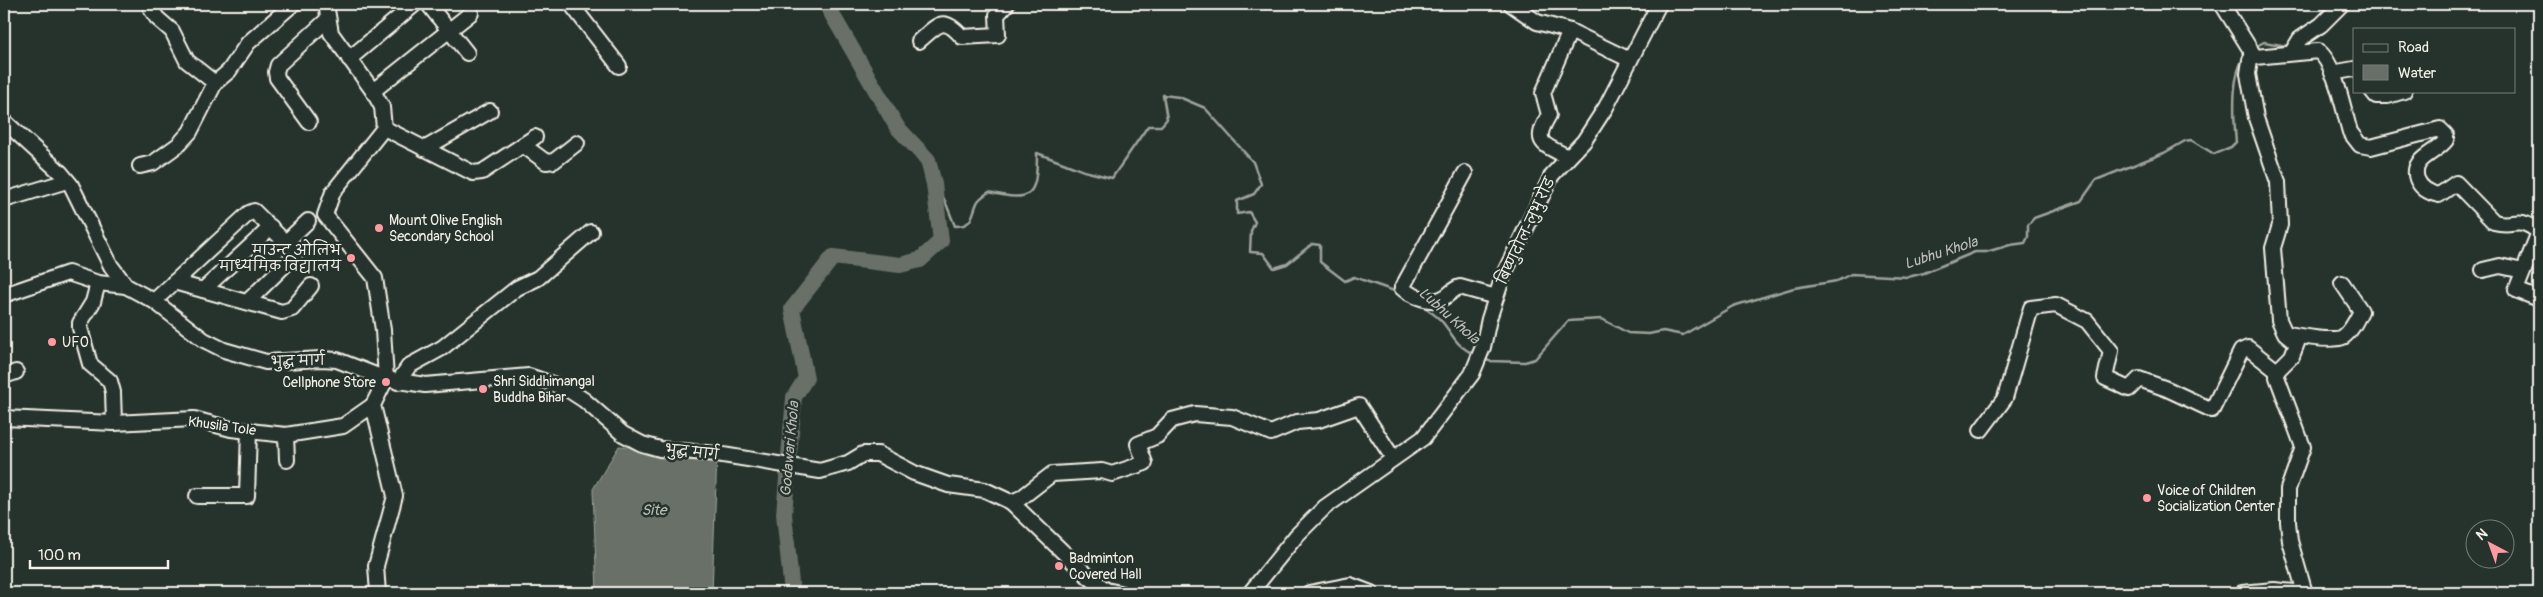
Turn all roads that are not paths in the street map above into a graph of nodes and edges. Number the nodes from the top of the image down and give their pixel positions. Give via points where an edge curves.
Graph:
1 (151, 4) edge
2 (293, 4) edge
3 (326, 4) edge
4 (415, 4) edge
5 (428, 4) edge
6 (571, 4) edge
7 (1007, 4) edge
8 (1512, 4) edge
9 (1659, 4) edge
10 (2222, 4) edge
11 (2342, 4) edge
12 (470, 13) dead end
13 (328, 19) junction
14 (449, 30) junction
15 (1570, 31) junction
16 (919, 40) dead end
17 (2251, 52) junction
18 (2292, 52) junction
19 (468, 53) dead end
20 (350, 58) junction
21 (1630, 60) junction
22 (620, 66) dead end
23 (2353, 69) edge
24 (2332, 73) junction
25 (215, 83) junction
26 (373, 91) junction
27 (2373, 92) edge
28 (2400, 92) edge
29 (490, 111) dead end
30 (4, 121) edge
31 (309, 122) dead end
32 (384, 128) junction
33 (577, 142) dead end
34 (424, 149) junction
35 (1568, 157) junction
36 (140, 166) dead end
37 (1466, 173) dead end
38 (67, 181) junction
39 (4, 200) edge
40 (308, 221) dead end
41 (271, 227) junction
42 (2537, 227) edge
43 (591, 232) dead end
44 (286, 242) junction
45 (2483, 270) dead end
46 (2523, 271) junction
47 (174, 282) junction
48 (98, 283) junction
49 (2342, 283) dead end
50 (126, 286) junction
51 (311, 286) dead end
52 (203, 290) junction
53 (4, 294) edge
54 (1496, 297) junction
55 (2539, 299) edge
56 (154, 301) junction
57 (246, 302) junction
58 (2285, 333) junction
59 (2277, 371) junction
60 (392, 381) junction
61 (373, 405) junction
62 (4, 418) edge
63 (114, 423) junction
64 (249, 430) junction
65 (1981, 430) dead end
66 (286, 435) junction
67 (1393, 458) junction
68 (287, 460) dead end
69 (196, 496) dead end
70 (1011, 502) junction
71 (378, 593) edge
72 (1120, 593) edge
73 (1250, 593) edge
74 (1309, 593) edge
75 (1371, 593) edge
76 (2242, 593) edge
77 (2305, 593) edge

1 - 25 street via 156,18 172,31 187,61
2 - 25 street via 248,43 230,71
3 - 13 street
4 - 20 street
5 - 14 street
6 - 22 street
7 - 16 street via 997,15 998,35 962,37 946,23 938,25
8 - 15 street via 1537,22
9 - 21 street, बिष्णुदोल-लुभु रोड
10 - 17 street
11 - 18 street via 2321,25 2300,39
12 - 14 street
13 - 20 street via 331,33
13 - 31 street via 278,65 276,72
14 - 19 street
14 - 26 street
15 - 21 street
15 - 35 street via 1543,93 1549,115 1540,130 1540,138 1545,145
17 - 18 street
17 - 58 street via 2248,74 2256,118 2278,182 2280,224 2274,248 2279,320
18 - 24 street via 2318,51 2324,55
20 - 26 street
21 - 35 street, बिष्णुदोल-लुभु रोड via 1606,107 1584,141
23 - 24 street
24 - 42 street via 2350,132 2360,145 2371,147 2440,129 2446,140 2418,162 2416,177 2425,190 2439,195 2456,183 2494,222 2519,221
25 - 36 street via 190,132 153,163
26 - 32 street via 382,107
27 - 28 street via 2380,97
29 - 34 street
30 - 38 street, भुद्ध मार्ग
32 - 34 street
32 - 60 street via 333,192 325,215 375,278
33 - 34 street via 554,161 546,162 529,141 482,172 473,173
35 - 54 street, बिष्णुदोल-लुभु रोड via 1552,175
37 - 54 street via 1402,288 1434,301 1460,287
38 - 39 street
38 - 50 street, भुद्ध मार्ग via 80,201 110,266
40 - 44 street
41 - 44 street
41 - 47 street via 258,213 249,213
41 - 52 street
42 - 46 street
43 - 60 street via 538,278 517,288 442,348 409,366
44 - 57 street via 294,251 293,260
45 - 46 street via 2500,266
46 - 55 street via 2516,290
47 - 52 street
47 - 56 street
48 - 50 street
48 - 53 street via 68,273
48 - 63 street via 80,328 90,364 110,381
49 - 58 street via 2361,311 2345,336 2311,339
50 - 56 street, भुद्ध मार्ग
51 - 57 street via 288,312
52 - 57 street
54 - 67 street, बिष्णुदोल-लुभु रोड via 1472,374 1423,438
56 - 60 street, भुद्ध मार्ग via 204,340 242,357 266,362 338,360
58 - 59 street via 2297,343 2296,349
59 - 65 street via 2248,348 2241,350 2212,410 2139,379 2129,389 2105,378 2111,351 2087,321 2056,305 2032,308 2006,398
59 - 77 street via 2303,447 2288,489 2288,522
60 - 61 street
60 - 70 street, भुद्ध मार्ग via 425,385 529,376 567,389 623,434 660,449 734,456 818,471 848,463 863,454 878,454 914,473 948,485 985,490
61 - 66 street, Khusila Tole via 343,426
61 - 71 street via 395,496 376,566
62 - 63 street, Khusila Tole
63 - 64 street, Khusila Tole via 194,419 231,429
64 - 66 street, Khusila Tole
64 - 69 street via 247,496
66 - 68 street
67 - 70 street via 1359,406 1319,420 1297,422 1270,433 1232,417 1195,414 1172,420 1157,436 1138,444 1145,463 1112,474 1102,471 1052,474
67 - 73 street, बिष्णुदोल-लुभु रोड via 1325,507 1297,535
70 - 72 street via 1089,577 1106,590
74 - 75 street via 1350,585
76 - 77 street via 2274,590

